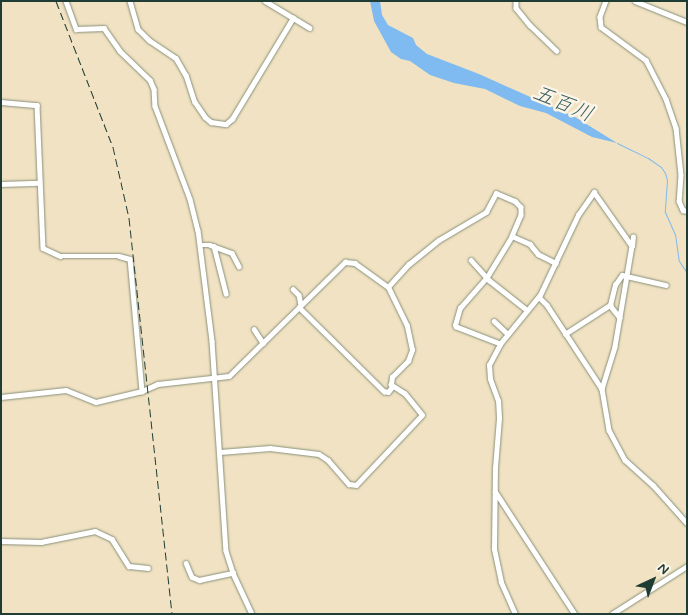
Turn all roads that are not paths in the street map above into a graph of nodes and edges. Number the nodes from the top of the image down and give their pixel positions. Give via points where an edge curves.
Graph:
1 (66, 1) edge
2 (130, 1) edge
3 (265, 1) edge
4 (516, 1) edge
5 (606, 1) edge
6 (635, 1) edge
7 (293, 18) junction
8 (687, 22) edge
9 (310, 28) dead end
10 (557, 51) dead end
11 (1, 102) edge
12 (39, 183) junction
13 (1, 184) edge
14 (687, 211) edge
15 (512, 236) junction
16 (633, 237) dead end
17 (200, 245) junction
18 (214, 246) junction
19 (632, 246) junction
20 (471, 260) dead end
21 (556, 263) junction
22 (239, 266) dead end
23 (627, 275) junction
24 (487, 278) junction
25 (666, 285) dead end
26 (388, 287) junction
27 (294, 289) dead end
28 (226, 293) dead end
29 (539, 297) junction
30 (610, 305) junction
31 (300, 306) junction
32 (526, 310) junction
33 (620, 318) junction
34 (494, 321) dead end
35 (254, 329) dead end
36 (508, 334) junction
37 (565, 334) junction
38 (263, 343) junction
39 (500, 344) junction
40 (214, 379) junction
41 (392, 387) junction
42 (602, 389) junction
43 (142, 391) junction
44 (1, 396) edge
45 (220, 452) junction
46 (494, 490) junction
47 (687, 523) edge
48 (1, 541) edge
49 (186, 563) dead end
50 (687, 566) edge
51 (148, 568) dead end
52 (233, 573) junction
53 (252, 614) edge
54 (515, 614) edge
55 (575, 614) edge
56 (612, 614) edge

1 - 17 street via 77,30 106,29 120,51 152,83 155,106 190,199
2 - 7 street via 138,30 176,58 205,117 211,122 226,124
3 - 7 street
4 - 10 street via 516,8
5 - 14 street via 600,27 646,60 666,99 676,128 681,175 680,205
6 - 8 street
7 - 9 street
11 - 12 street via 37,105
12 - 13 street
12 - 43 street via 41,244 44,248 60,256 119,256 130,259
15 - 21 street
15 - 24 street
15 - 26 street via 521,207 516,201 496,193 489,210 439,240
16 - 19 street
17 - 18 street
17 - 40 street
18 - 22 street via 232,253
18 - 28 street
19 - 21 street via 594,192 578,214
19 - 23 street
20 - 24 street
21 - 29 street
23 - 25 street
23 - 30 street via 617,280
23 - 33 street
24 - 32 street
24 - 39 street via 460,308 456,326
26 - 31 street via 355,263 347,261
26 - 41 street via 406,326 412,350 408,361 392,377
27 - 31 street via 299,295
29 - 32 street
29 - 37 street
30 - 33 street
30 - 37 street
31 - 38 street
31 - 41 street via 384,391 388,392
32 - 36 street
33 - 42 street
34 - 36 street
35 - 38 street
36 - 39 street
37 - 42 street
38 - 40 street via 232,374
39 - 46 street via 489,370 499,408
40 - 43 street via 158,384
40 - 45 street
41 - 45 street via 405,394 421,417 354,486 319,454 270,448
42 - 47 street via 608,430 623,457
43 - 44 street via 96,402 66,390
45 - 52 street via 226,551
46 - 54 street via 496,564
46 - 55 street
48 - 51 street via 41,542 95,531 112,539 129,566
49 - 52 street via 192,577 199,580
50 - 56 street
52 - 53 street

